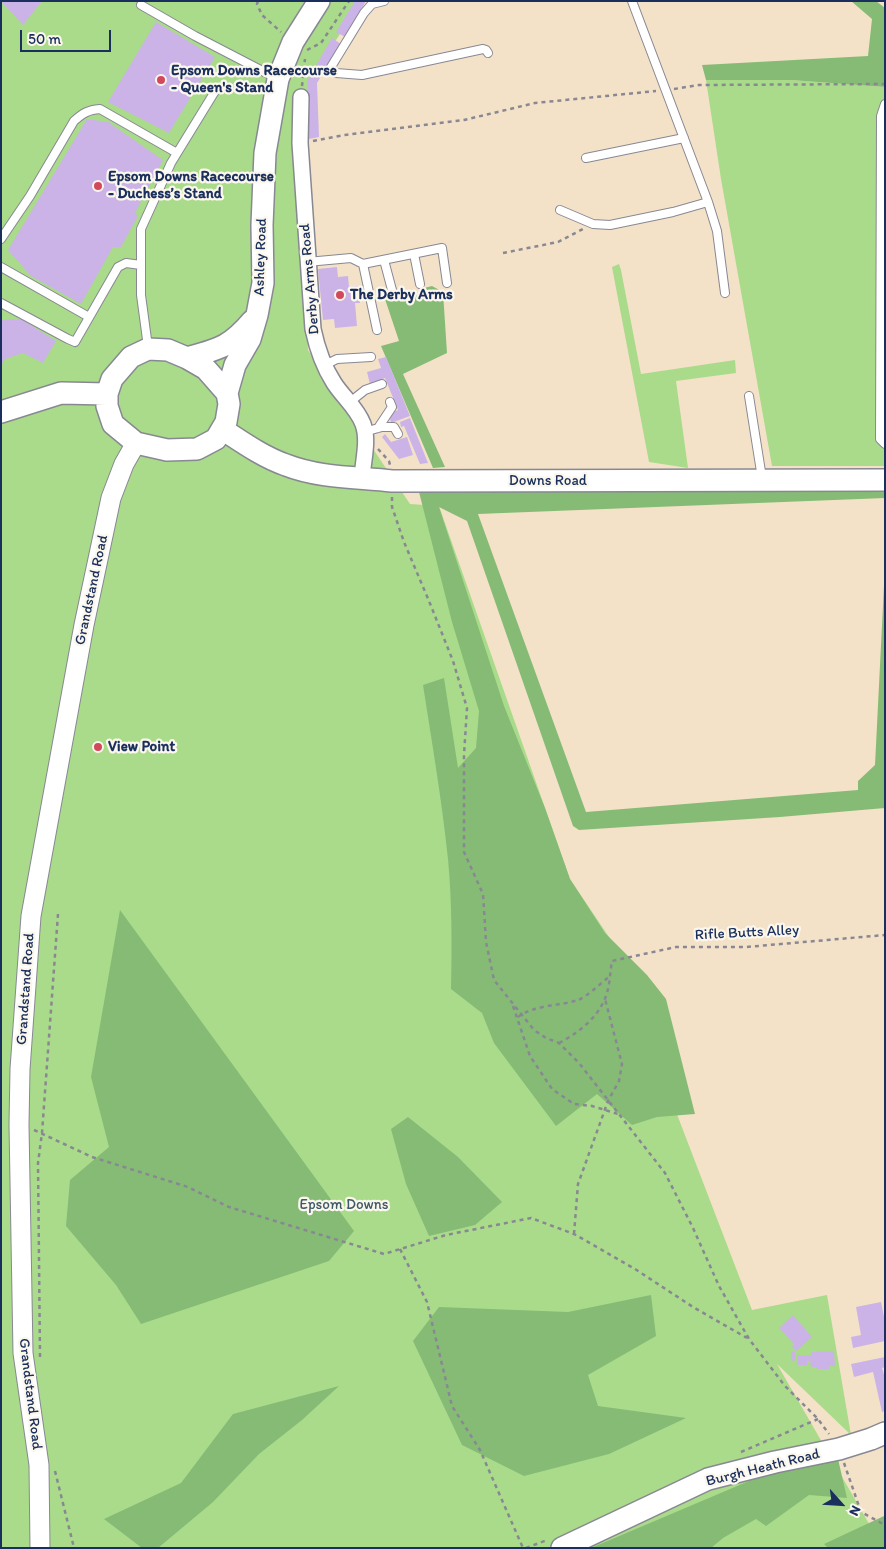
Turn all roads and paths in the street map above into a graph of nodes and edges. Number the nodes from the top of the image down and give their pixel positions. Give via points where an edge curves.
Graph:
1 (319, 1) edge
2 (349, 1) edge
3 (384, 1) edge
4 (632, 1) edge
5 (141, 5) dead end
6 (305, 52) dead end
7 (488, 54) dead end
8 (278, 79) junction
9 (885, 84) edge
10 (217, 88) dead end
11 (665, 90) junction
12 (300, 97) dead end
13 (885, 104) edge
14 (684, 138) junction
15 (300, 143) junction
16 (177, 153) junction
17 (586, 158) dead end
18 (708, 202) junction
19 (883, 205) edge
20 (560, 210) dead end
21 (593, 224) junction
22 (1, 239) edge
23 (503, 253) dead end
24 (414, 254) junction
25 (384, 260) junction
26 (307, 262) junction
27 (363, 264) junction
28 (141, 266) junction
29 (1, 267) edge
30 (447, 283) dead end
31 (420, 284) dead end
32 (392, 290) dead end
33 (725, 292) dead end
34 (1, 303) edge
35 (883, 311) edge
36 (257, 315) junction
37 (89, 317) junction
38 (377, 330) dead end
39 (148, 349) junction
40 (371, 357) dead end
41 (187, 358) junction
42 (325, 365) junction
43 (382, 384) dead end
44 (227, 393) junction
45 (107, 394) junction
46 (749, 396) dead end
47 (350, 402) junction
48 (390, 402) dead end
49 (882, 406) edge
50 (1, 412) edge
51 (222, 429) junction
52 (369, 434) junction
53 (398, 434) dead end
54 (136, 443) junction
55 (885, 444) edge
56 (362, 478) junction
57 (762, 480) junction
58 (885, 480) edge
59 (392, 481) junction
60 (58, 914) dead end
61 (885, 935) edge
62 (610, 976) junction
63 (605, 999) junction
64 (512, 1004) junction
65 (522, 1014) junction
66 (518, 1017) junction
67 (559, 1044) junction
68 (608, 1101) junction
69 (605, 1110) junction
70 (619, 1115) junction
71 (19, 1125) junction
72 (42, 1133) junction
73 (574, 1234) junction
74 (400, 1249) junction
75 (749, 1339) junction
76 (40, 1366) dead end
77 (885, 1433) edge
78 (839, 1449) junction
79 (54, 1465) dead end
80 (885, 1525) edge
81 (40, 1548) edge
82 (74, 1548) edge
83 (523, 1548) edge
84 (562, 1548) edge

1 - 8 main road, Ashley Road via 293,42
2 - 6 path via 321,43
3 - 7 lane via 372,4 364,13 331,67 336,73 362,75 483,49
4 - 11 lane
5 - 8 lane
8 - 36 main road, Ashley Road via 265,153 263,283
9 - 11 path via 700,85
10 - 16 lane
11 - 14 lane
11 - 15 path via 535,103 464,120
12 - 15 street, Derby Arms Road
13 - 19 lane via 881,116
14 - 17 lane
14 - 18 lane
15 - 26 street, Derby Arms Road
16 - 22 lane via 100,109 82,113
16 - 28 lane via 141,229
18 - 21 lane via 610,225
18 - 33 lane via 717,232
19 - 35 lane
20 - 21 lane
21 - 23 path via 558,242
24 - 25 lane
24 - 30 lane via 442,248
24 - 31 lane
25 - 27 lane
25 - 32 lane
26 - 27 lane via 351,258
26 - 42 street, Derby Arms Road via 316,348
27 - 38 lane
28 - 37 lane via 126,263 118,267
28 - 39 lane
29 - 37 lane
34 - 37 lane via 75,342
35 - 49 lane
36 - 41 main road, Ashley Road via 239,336 220,348
36 - 44 main road, Ashley Road via 250,339 235,365
39 - 41 main road via 168,350
39 - 45 main road via 131,357 112,379
40 - 42 lane via 337,359
41 - 44 main road via 206,369
42 - 47 street, Derby Arms Road via 334,383
43 - 47 lane via 365,390
44 - 51 main road via 229,404
45 - 50 main road via 61,393
45 - 54 main road via 113,424
46 - 57 lane
47 - 52 street, Derby Arms Road
48 - 52 lane via 392,407
49 - 55 lane via 880,439
51 - 54 main road via 216,439 197,449 166,450
51 - 56 main road, Downs Road via 286,466 323,475
52 - 53 lane via 394,426
52 - 56 street, Derby Arms Road
52 - 59 path via 389,461
54 - 71 street, Grandstand Road via 124,464 110,505 84,625 30,916
56 - 59 main road, Downs Road
57 - 58 main road, Downs Road
57 - 59 main road, Downs Road
59 - 64 path via 392,507 453,661 467,708 464,852 483,894 486,942 494,980
60 - 72 path
61 - 62 path, Rifle Butts Alley via 746,946 676,947 612,961
62 - 63 path
62 - 65 path via 580,999
63 - 67 path via 592,1020 576,1035
63 - 68 path via 622,1064 619,1082
64 - 65 path
64 - 66 path
65 - 66 path
65 - 67 path via 534,1030
66 - 69 path via 530,1056 552,1090 574,1104
67 - 68 path via 579,1063
68 - 69 path
68 - 70 path
69 - 70 path
69 - 73 path via 578,1184
70 - 75 path via 665,1173 719,1286
71 - 72 path
71 - 81 street, Grandstand Road via 23,1353 39,1465
72 - 74 path via 92,1157 188,1186 229,1207 384,1254
72 - 76 path via 38,1164
73 - 74 path via 531,1218 446,1235
73 - 75 path
74 - 83 path via 427,1302 452,1406 480,1450
75 - 78 path via 785,1386 818,1418
77 - 78 main road, Burgh Heath Road
78 - 80 path via 860,1512
78 - 84 main road, Burgh Heath Road via 708,1480
79 - 82 path

